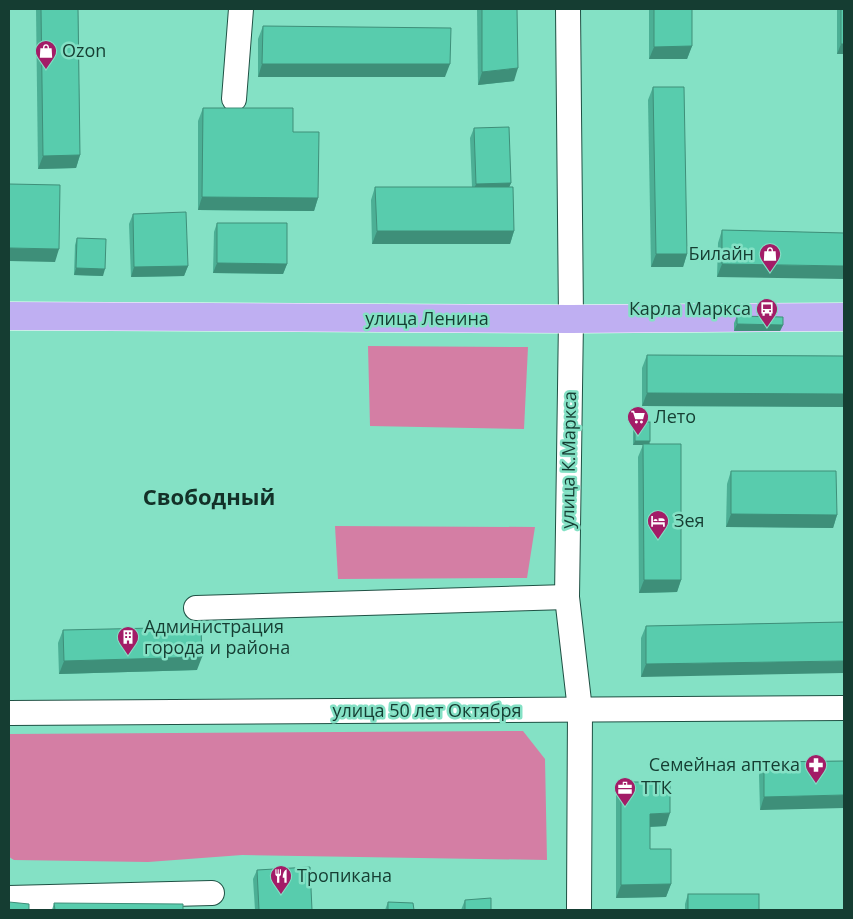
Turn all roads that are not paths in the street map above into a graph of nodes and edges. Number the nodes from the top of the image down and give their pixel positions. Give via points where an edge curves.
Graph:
1 (241, 9) edge
2 (568, 9) edge
3 (234, 98) dead end
4 (9, 316) edge
5 (844, 316) edge
6 (571, 319) junction
7 (567, 597) junction
8 (196, 608) dead end
9 (844, 708) edge
10 (580, 710) junction
11 (9, 713) edge
12 (212, 893) dead end
13 (9, 898) edge
14 (579, 910) edge

1 - 3 street
2 - 6 street, улица К.Маркса
4 - 6 main road, улица Ленина
5 - 6 main road, улица Ленина
6 - 7 street, улица К.Маркса
7 - 8 street
7 - 10 street, улица К.Маркса
9 - 10 street, улица 50 лет Октября
10 - 11 street, улица 50 лет Октября
10 - 14 street, улица К.Маркса
12 - 13 street

